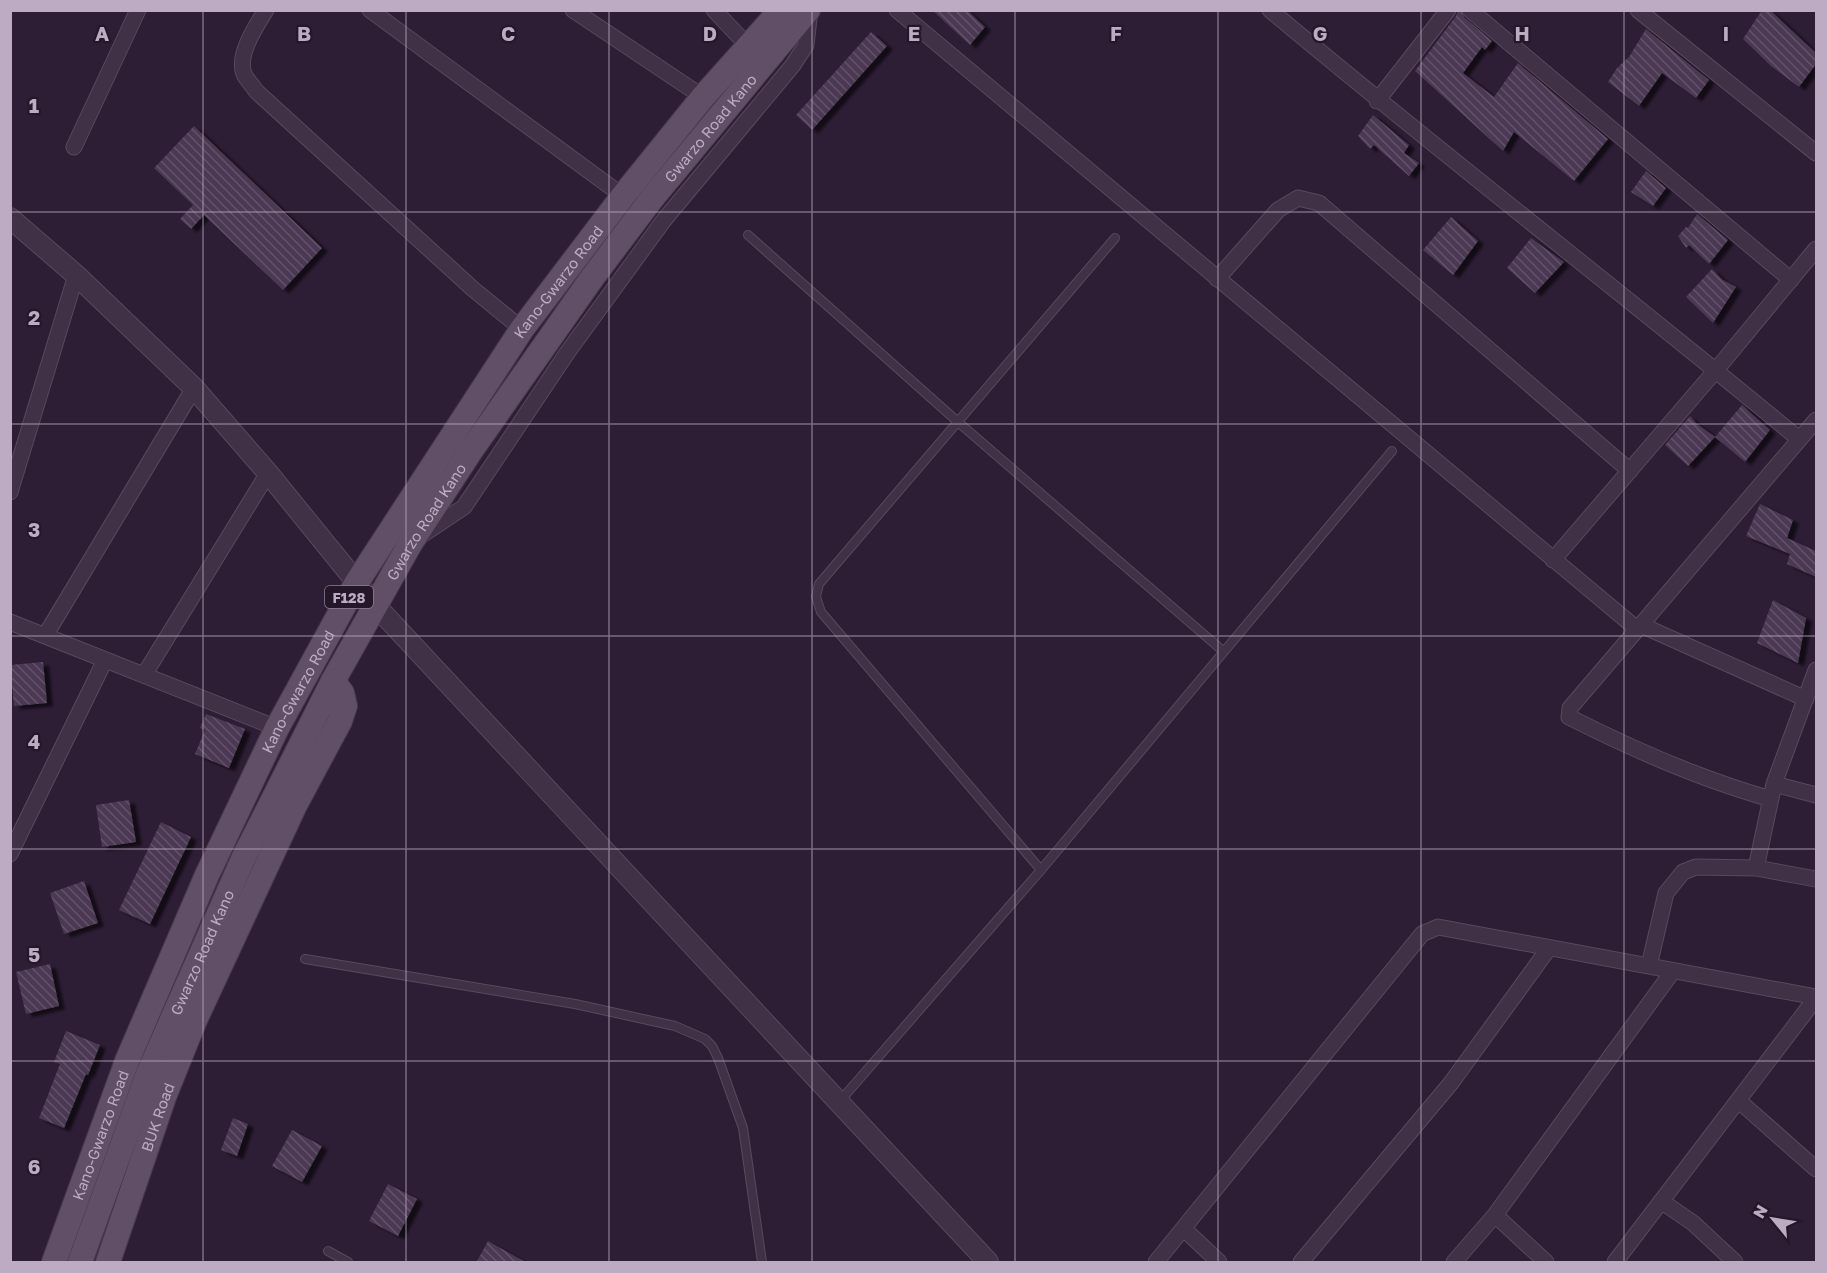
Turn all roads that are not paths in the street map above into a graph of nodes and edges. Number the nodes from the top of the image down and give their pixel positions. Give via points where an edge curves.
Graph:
1 (138, 10) edge
2 (266, 10) edge
3 (370, 10) edge
4 (573, 10) edge
5 (714, 10) edge
6 (781, 10) edge
7 (809, 10) edge
8 (897, 10) edge
9 (1270, 10) edge
10 (1448, 10) edge
11 (1470, 10) edge
12 (1638, 10) edge
13 (748, 47) junction
14 (703, 97) junction
15 (1377, 101) junction
16 (74, 147) dead end
17 (1816, 153) edge
18 (623, 196) junction
19 (10, 218) edge
20 (748, 235) dead end
21 (1115, 238) dead end
22 (1816, 249) edge
23 (76, 274) junction
24 (1217, 279) junction
25 (1791, 280) junction
26 (522, 329) junction
27 (1716, 370) junction
28 (194, 388) junction
29 (1816, 420) edge
30 (958, 422) junction
31 (1799, 439) junction
32 (1392, 451) dead end
33 (1630, 471) junction
34 (268, 473) junction
35 (10, 492) edge
36 (1553, 560) junction
37 (357, 582) junction
38 (376, 606) junction
39 (10, 622) edge
40 (1639, 627) junction
41 (45, 636) junction
42 (1223, 651) junction
43 (105, 660) junction
44 (1816, 670) edge
45 (144, 675) junction
46 (333, 681) junction
47 (1806, 699) junction
48 (277, 728) junction
49 (1773, 792) junction
50 (1816, 795) edge
51 (10, 854) edge
52 (1756, 868) junction
53 (1041, 870) junction
54 (1816, 879) edge
55 (1549, 948) junction
56 (305, 959) dead end
57 (1649, 966) junction
58 (1673, 970) junction
59 (215, 974) junction
60 (189, 978) junction
61 (1816, 998) edge
62 (1739, 1101) junction
63 (839, 1102) junction
64 (1816, 1169) edge
65 (1661, 1202) junction
66 (1495, 1215) junction
67 (1184, 1229) junction
68 (328, 1251) dead end
69 (81, 1259) edge
70 (54, 1263) edge
71 (107, 1263) edge
72 (348, 1263) edge
73 (762, 1263) edge
74 (988, 1263) edge
75 (1155, 1263) edge
76 (1220, 1263) edge
77 (1301, 1263) edge
78 (1454, 1263) edge
79 (1546, 1263) edge
80 (1615, 1263) edge
81 (1734, 1263) edge

1 - 16 street
2 - 26 street via 250,37 242,62 243,74 256,91
3 - 18 street
4 - 14 street
5 - 13 street
6 - 13 main road, Kano-Gwarzo Road / F128
7 - 38 main road, Gwarzo Road Kano / F128 via 653,197 592,278 472,449 410,544
8 - 24 street
9 - 15 street
10 - 15 street
11 - 25 street
12 - 17 street
13 - 14 main road, Kano-Gwarzo Road / F128
14 - 18 main road, Kano-Gwarzo Road / F128
15 - 27 street
18 - 26 main road, Kano-Gwarzo Road / F128
19 - 23 street
20 - 30 lane
21 - 30 lane
22 - 25 street
23 - 28 street
23 - 35 street
24 - 33 street via 1278,210 1298,198 1319,203
24 - 36 street
25 - 27 street
26 - 37 main road, Kano-Gwarzo Road / F128
27 - 31 street
27 - 33 street
28 - 34 street
28 - 41 street
29 - 31 street
30 - 42 lane
30 - 53 lane via 819,584 816,597 821,612
31 - 40 street
32 - 42 lane
33 - 36 street
34 - 37 street
34 - 45 street
36 - 40 street
37 - 38 street
37 - 48 main road, Kano-Gwarzo Road / F128
38 - 46 main road, Gwarzo Road Kano / F128
38 - 63 street
39 - 41 street
40 - 47 street
40 - 49 street via 1570,708 1569,717 1618,742 1746,792
41 - 43 street
42 - 53 lane
43 - 45 street
43 - 51 street
44 - 47 street
45 - 48 street
46 - 59 main road, BUK Road via 345,706 339,721
46 - 60 main road, Gwarzo Road Kano / F128 via 243,859
47 - 49 street
48 - 70 main road, Kano-Gwarzo Road / F128 via 207,875 127,1061
49 - 50 street
49 - 52 street
52 - 54 street
52 - 57 street via 1696,867 1683,872 1666,893
53 - 63 lane
55 - 57 street
55 - 67 street via 1438,927 1422,934
55 - 77 street via 1451,1083
56 - 73 lane via 575,1004 675,1026 705,1039 718,1058 743,1128
57 - 58 street
58 - 61 street
58 - 66 street
59 - 60 main road
59 - 71 main road, BUK Road via 164,1097
60 - 69 main road, Gwarzo Road Kano / F128 via 148,1074
61 - 62 street
62 - 64 street
62 - 65 street
63 - 74 street
65 - 80 street
65 - 81 street via 1693,1223
66 - 78 street
66 - 79 street
67 - 75 street
67 - 76 street
68 - 72 lane
69 - 71 main road

